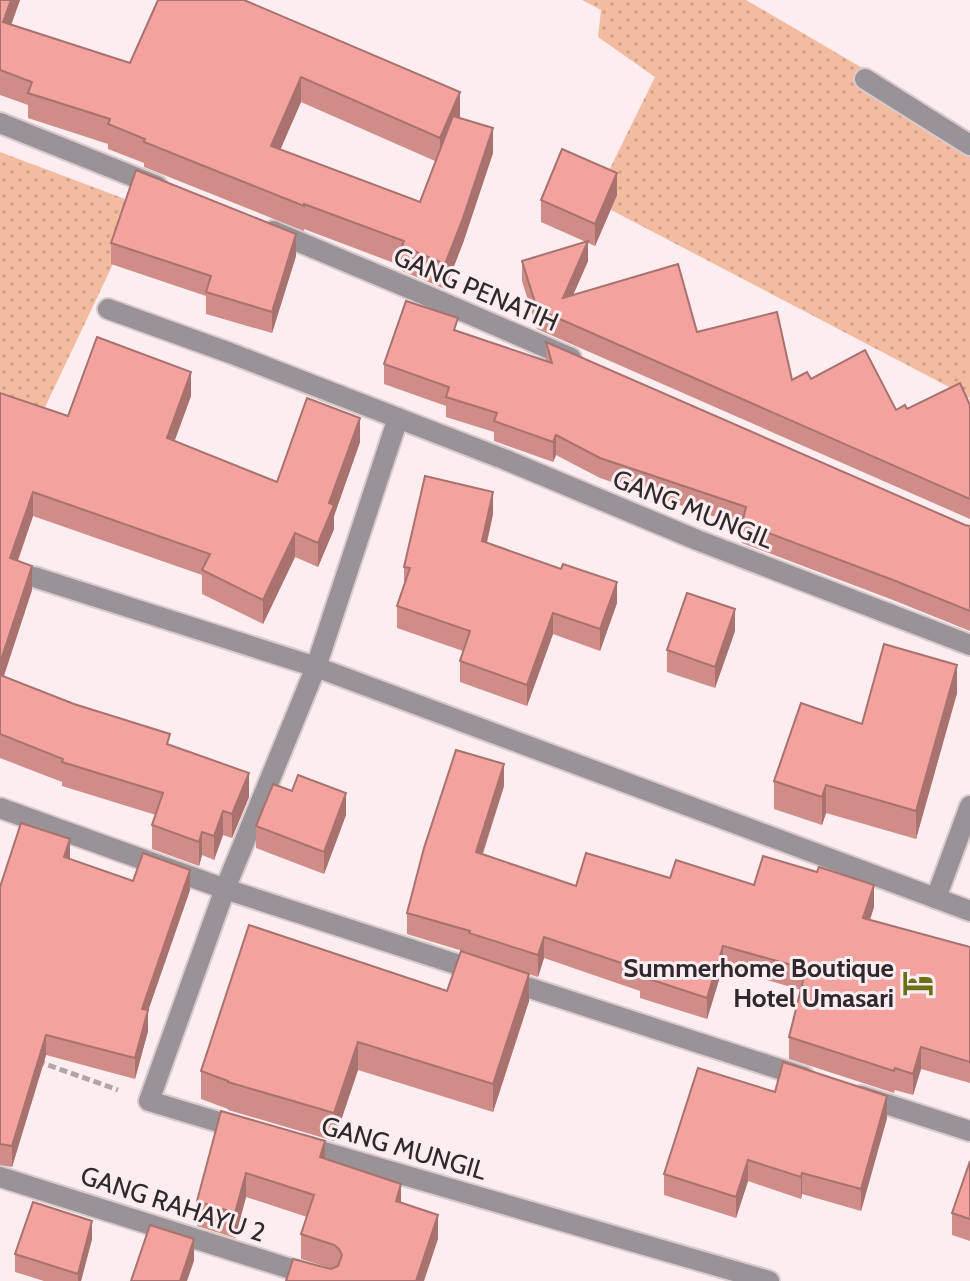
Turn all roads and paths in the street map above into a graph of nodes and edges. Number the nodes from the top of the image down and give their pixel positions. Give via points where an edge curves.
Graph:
1 (865, 79) dead end
2 (0, 123) edge
3 (970, 145) edge
4 (177, 194) edge
5 (251, 223) edge
6 (108, 309) dead end
7 (582, 363) edge
8 (398, 418) junction
9 (34, 577) edge
10 (970, 645) edge
11 (316, 667) junction
12 (970, 806) edge
13 (0, 808) edge
14 (225, 889) junction
15 (936, 898) junction
16 (970, 911) edge
17 (30, 1058) edge
18 (818, 1081) edge
19 (848, 1091) edge
20 (149, 1101) junction
21 (970, 1131) edge
22 (0, 1177) edge
23 (329, 1281) edge
24 (769, 1281) edge

1 - 3 street
2 - 4 street
5 - 7 street, GANG PENATIH
6 - 8 street, GANG MUNGIL
8 - 10 street, GANG MUNGIL
8 - 11 street
9 - 11 street
11 - 14 street
11 - 15 street
12 - 15 street
13 - 14 street
14 - 18 street
14 - 20 street
15 - 16 street
17 - 20 path
19 - 21 street
20 - 24 street, GANG MUNGIL
22 - 23 street, GANG RAHAYU 2

